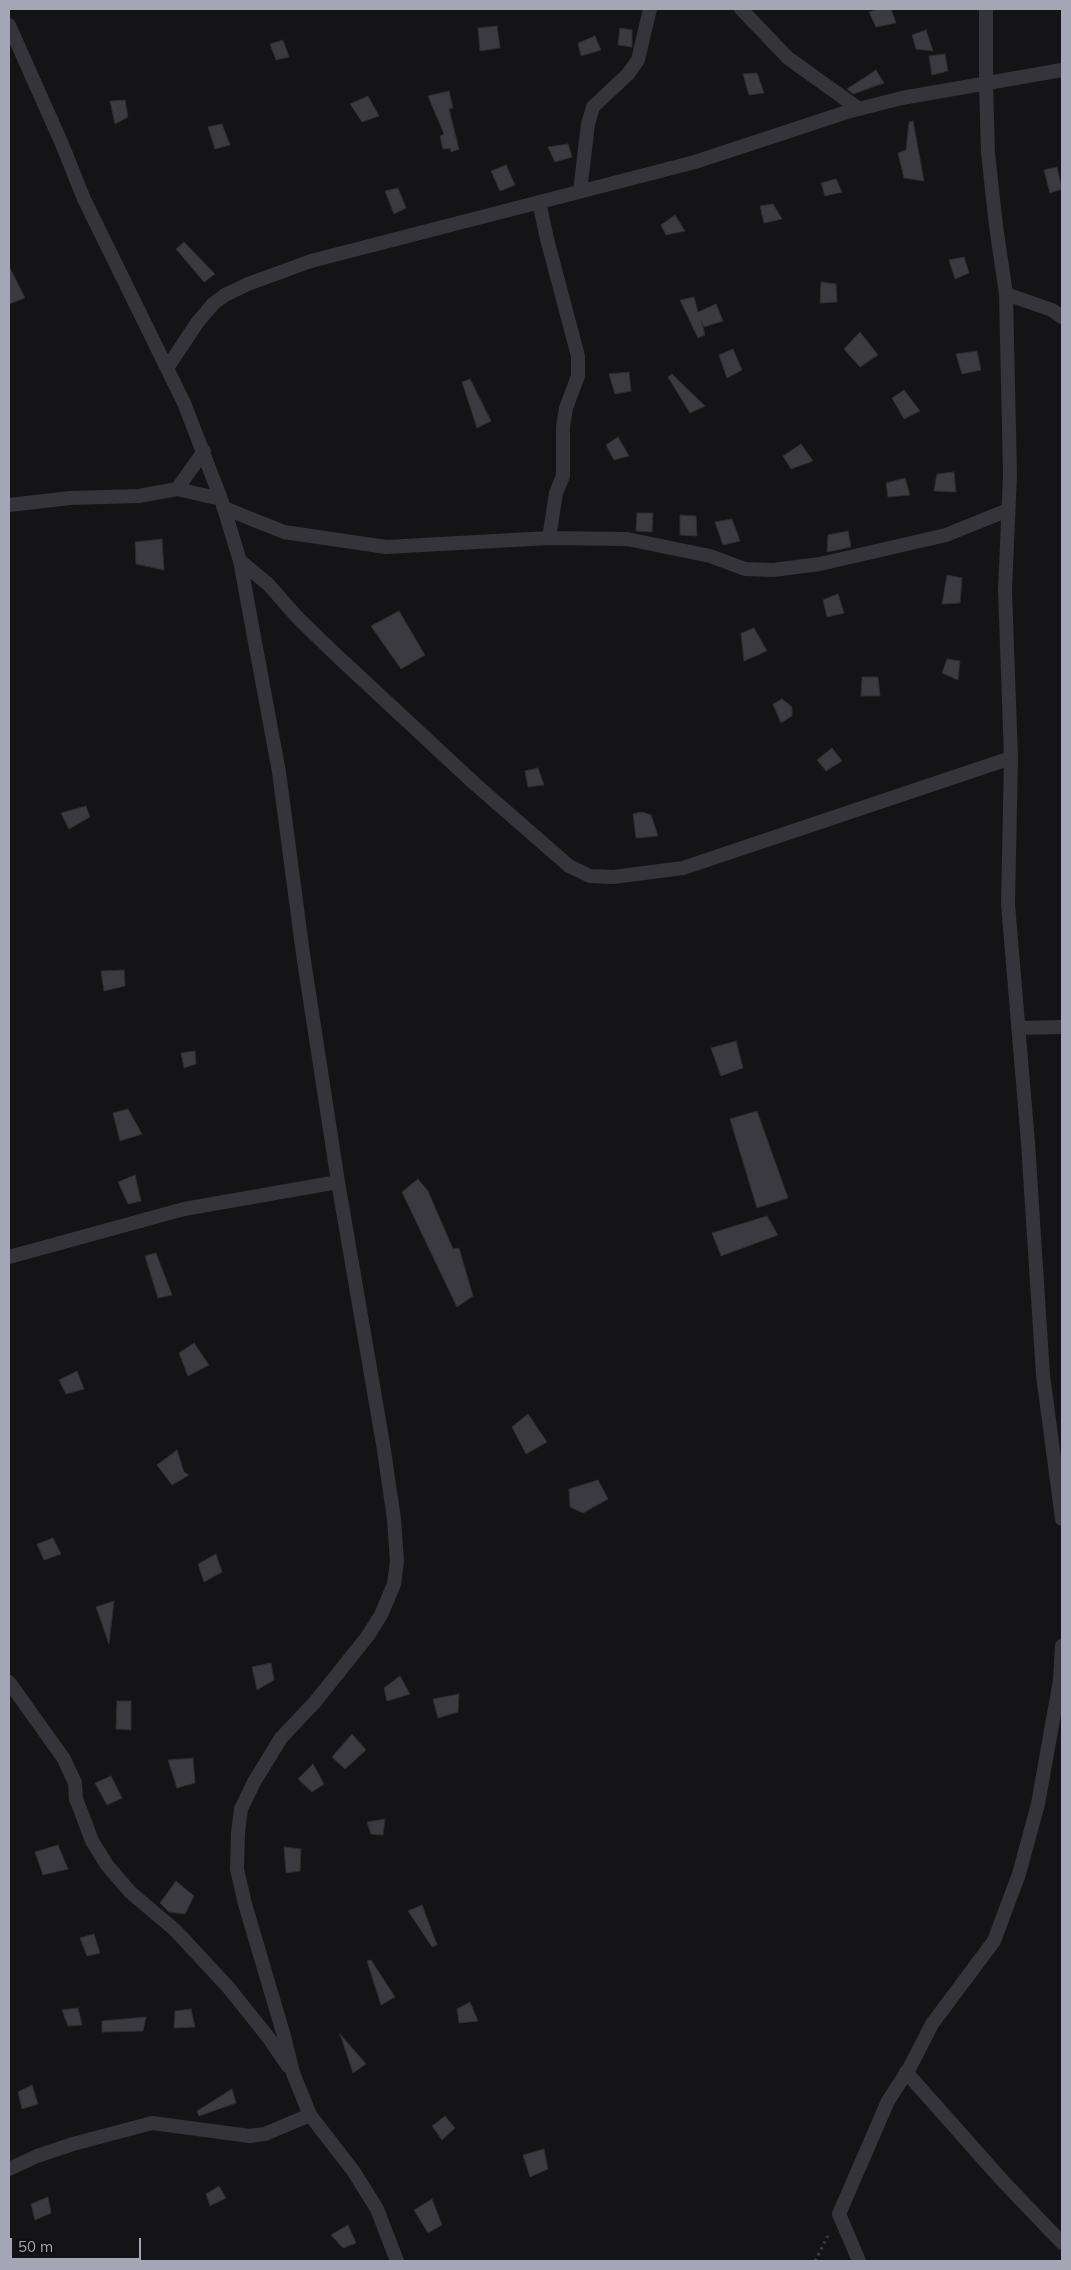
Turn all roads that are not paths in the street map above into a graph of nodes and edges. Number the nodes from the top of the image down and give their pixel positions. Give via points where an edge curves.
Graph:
1 (650, 9) edge
2 (741, 9) edge
3 (986, 9) edge
4 (9, 25) edge
5 (1062, 70) edge
6 (986, 83) junction
7 (859, 110) junction
8 (580, 192) junction
9 (539, 202) junction
10 (1006, 294) junction
11 (1062, 317) edge
12 (167, 368) junction
13 (204, 451) junction
14 (177, 489) junction
15 (223, 503) junction
16 (9, 505) edge
17 (1008, 510) junction
18 (549, 538) junction
19 (240, 561) junction
20 (1011, 758) junction
21 (1062, 1027) edge
22 (1018, 1028) junction
23 (338, 1182) junction
24 (9, 1257) edge
25 (1061, 1495) edge
26 (1062, 1519) edge
27 (1062, 1646) edge
28 (9, 1682) edge
29 (906, 2072) junction
30 (293, 2073) junction
31 (310, 2115) junction
32 (9, 2170) edge
33 (1062, 2242) edge
34 (397, 2261) edge
35 (859, 2261) edge

1 - 8 street via 638,60 593,107
2 - 7 street via 788,58
3 - 6 street
4 - 12 street via 84,199
5 - 6 street
6 - 7 street via 902,98
6 - 10 street via 988,152
7 - 8 street via 695,162
8 - 9 street
9 - 12 street via 311,262 248,284 213,304
9 - 18 street via 578,356 576,383 566,408 563,427 563,476 556,493
10 - 11 street via 1052,310
10 - 17 street
12 - 13 street
13 - 14 street
13 - 15 street
14 - 15 street
14 - 16 street via 140,496 70,498
15 - 18 street via 284,532 386,547
15 - 19 street
17 - 18 street via 946,535 820,564 773,570 745,569 710,556 627,539
17 - 20 street via 1005,590
19 - 20 street via 268,584 321,640 488,796 570,866 590,876 613,877 684,868
19 - 23 street via 279,772 302,954
20 - 22 street via 1008,904
21 - 22 street
22 - 25 street via 1043,1375
23 - 24 street via 184,1209
23 - 30 street via 383,1444 397,1562 394,1584 381,1615 315,1702 281,1738 241,1809 237,1869
25 - 26 street
27 - 29 street via 1057,1697 1038,1804 1010,1900 994,1941 932,2024
28 - 30 street via 64,1759 92,1841 107,1865 130,1892 175,1930 228,1987
29 - 33 street
29 - 35 street via 888,2101 839,2214
30 - 31 street
31 - 32 street via 265,2134 250,2136 152,2123 73,2144
31 - 34 street via 354,2172 377,2209

